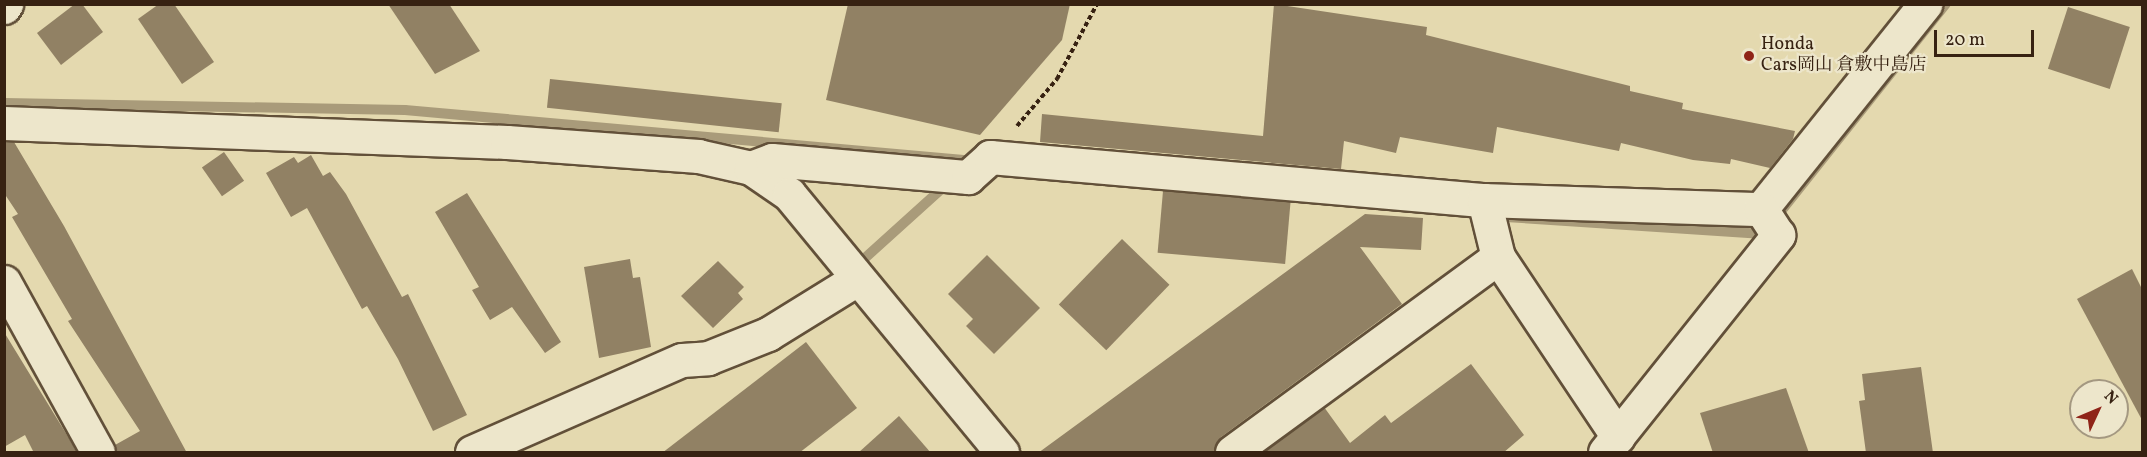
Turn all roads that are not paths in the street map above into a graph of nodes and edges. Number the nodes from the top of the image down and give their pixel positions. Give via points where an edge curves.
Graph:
1 (1925, 4) edge
2 (4, 123) edge
3 (752, 168) junction
4 (1486, 210) junction
5 (1768, 219) junction
6 (1498, 257) junction
7 (857, 279) junction
8 (4, 282) edge
9 (1609, 441) edge
10 (98, 453) edge
11 (472, 453) edge
12 (1002, 453) edge
13 (1232, 453) edge

1 - 5 street
2 - 3 street via 507,142 698,156
3 - 4 street via 772,160 968,177 990,157
3 - 7 street via 789,194
4 - 5 street
4 - 6 street
5 - 9 street via 1778,235
6 - 9 street
6 - 13 street
7 - 11 street via 768,334 708,358 682,360
7 - 12 street
8 - 10 street

